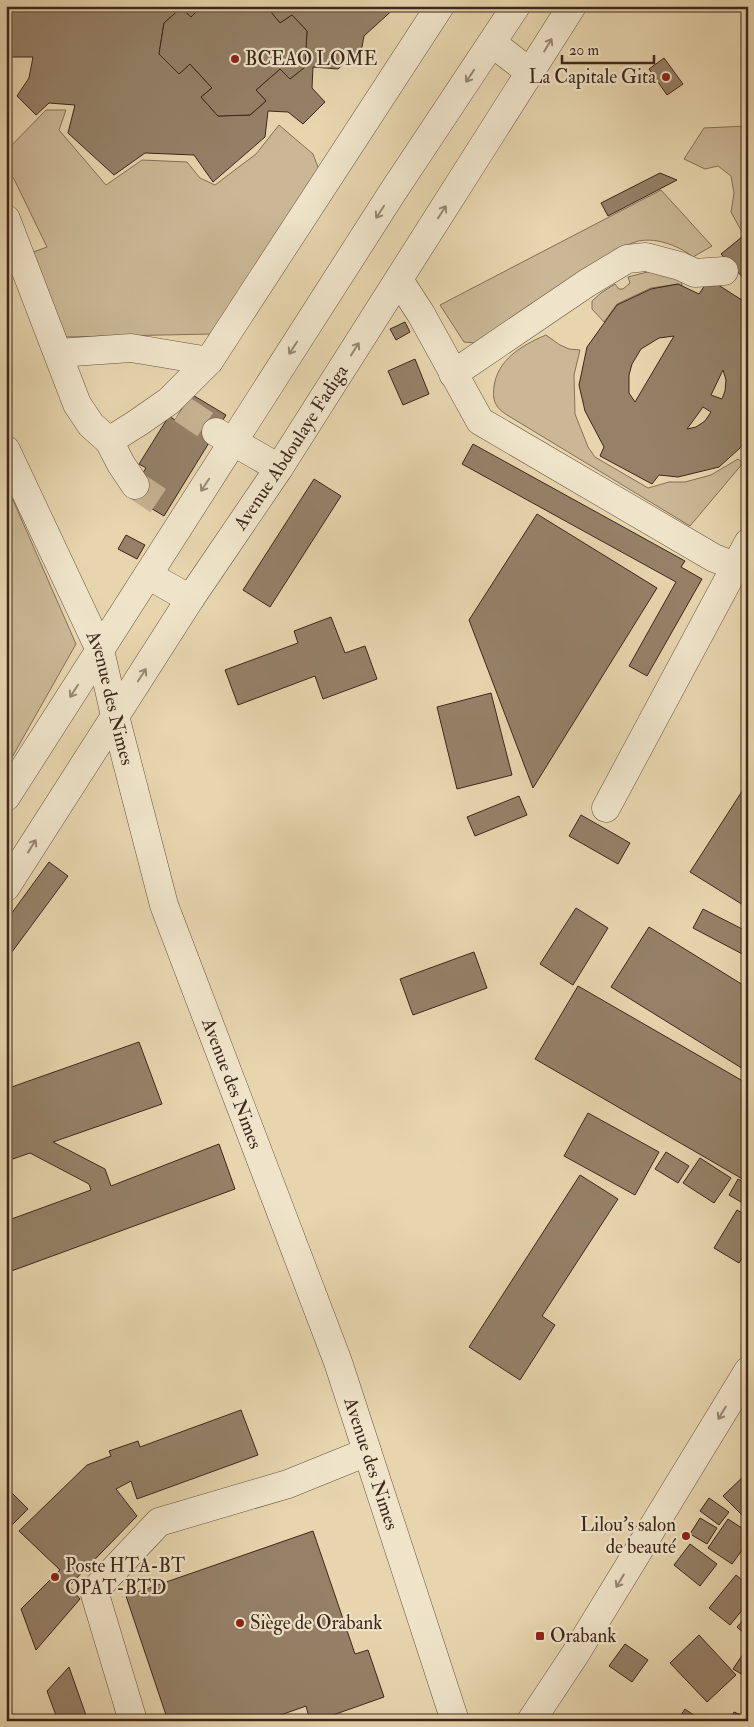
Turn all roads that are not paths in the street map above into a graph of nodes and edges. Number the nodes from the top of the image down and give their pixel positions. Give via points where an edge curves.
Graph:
1 (440, 6) edge
2 (516, 6) edge
3 (572, 6) edge
4 (492, 43) junction
5 (531, 73) junction
6 (6, 219) edge
7 (724, 271) dead end
8 (398, 280) junction
9 (58, 354) junction
10 (209, 361) junction
11 (453, 374) junction
12 (224, 437) junction
13 (109, 441) junction
14 (6, 450) edge
15 (279, 468) junction
16 (135, 485) tunnel mouth
17 (741, 554) edge
18 (148, 576) junction
19 (190, 600) junction
20 (100, 650) junction
21 (115, 716) junction
22 (6, 797) edge
23 (606, 808) dead end
24 (6, 888) edge
25 (748, 1371) edge
26 (368, 1452) junction
27 (133, 1721) edge
28 (455, 1721) edge
29 (531, 1721) edge

1 - 10 street
2 - 4 street
5 -> 3 street, Avenue Abdoulaye Fadiga
4 - 5 street
4 -> 12 street
8 -> 5 street, Avenue Abdoulaye Fadiga
6 - 9 street
7 - 11 street via 695,273 646,257 627,259
8 - 11 street via 421,314
15 -> 8 street, Avenue Abdoulaye Fadiga
9 - 10 street via 131,348
9 - 13 street via 77,404
10 - 13 street via 175,405
11 - 17 street via 480,422 714,558
12 - 15 street
12 -> 18 street via 177,513
13 - 16 street
14 - 20 street, Avenue des Nimes
15 - 19 street, Avenue Abdoulaye Fadiga
17 - 23 street
18 - 19 street
18 - 20 street
21 -> 19 street, Avenue Abdoulaye Fadiga
20 - 21 street, Avenue des Nimes
20 -> 22 street
24 -> 21 street, Avenue Abdoulaye Fadiga
21 - 26 street, Avenue des Nimes via 164,905 338,1362
25 -> 29 street via 576,1654
26 - 27 street via 288,1484 159,1522 94,1591
26 - 28 street, Avenue des Nimes

